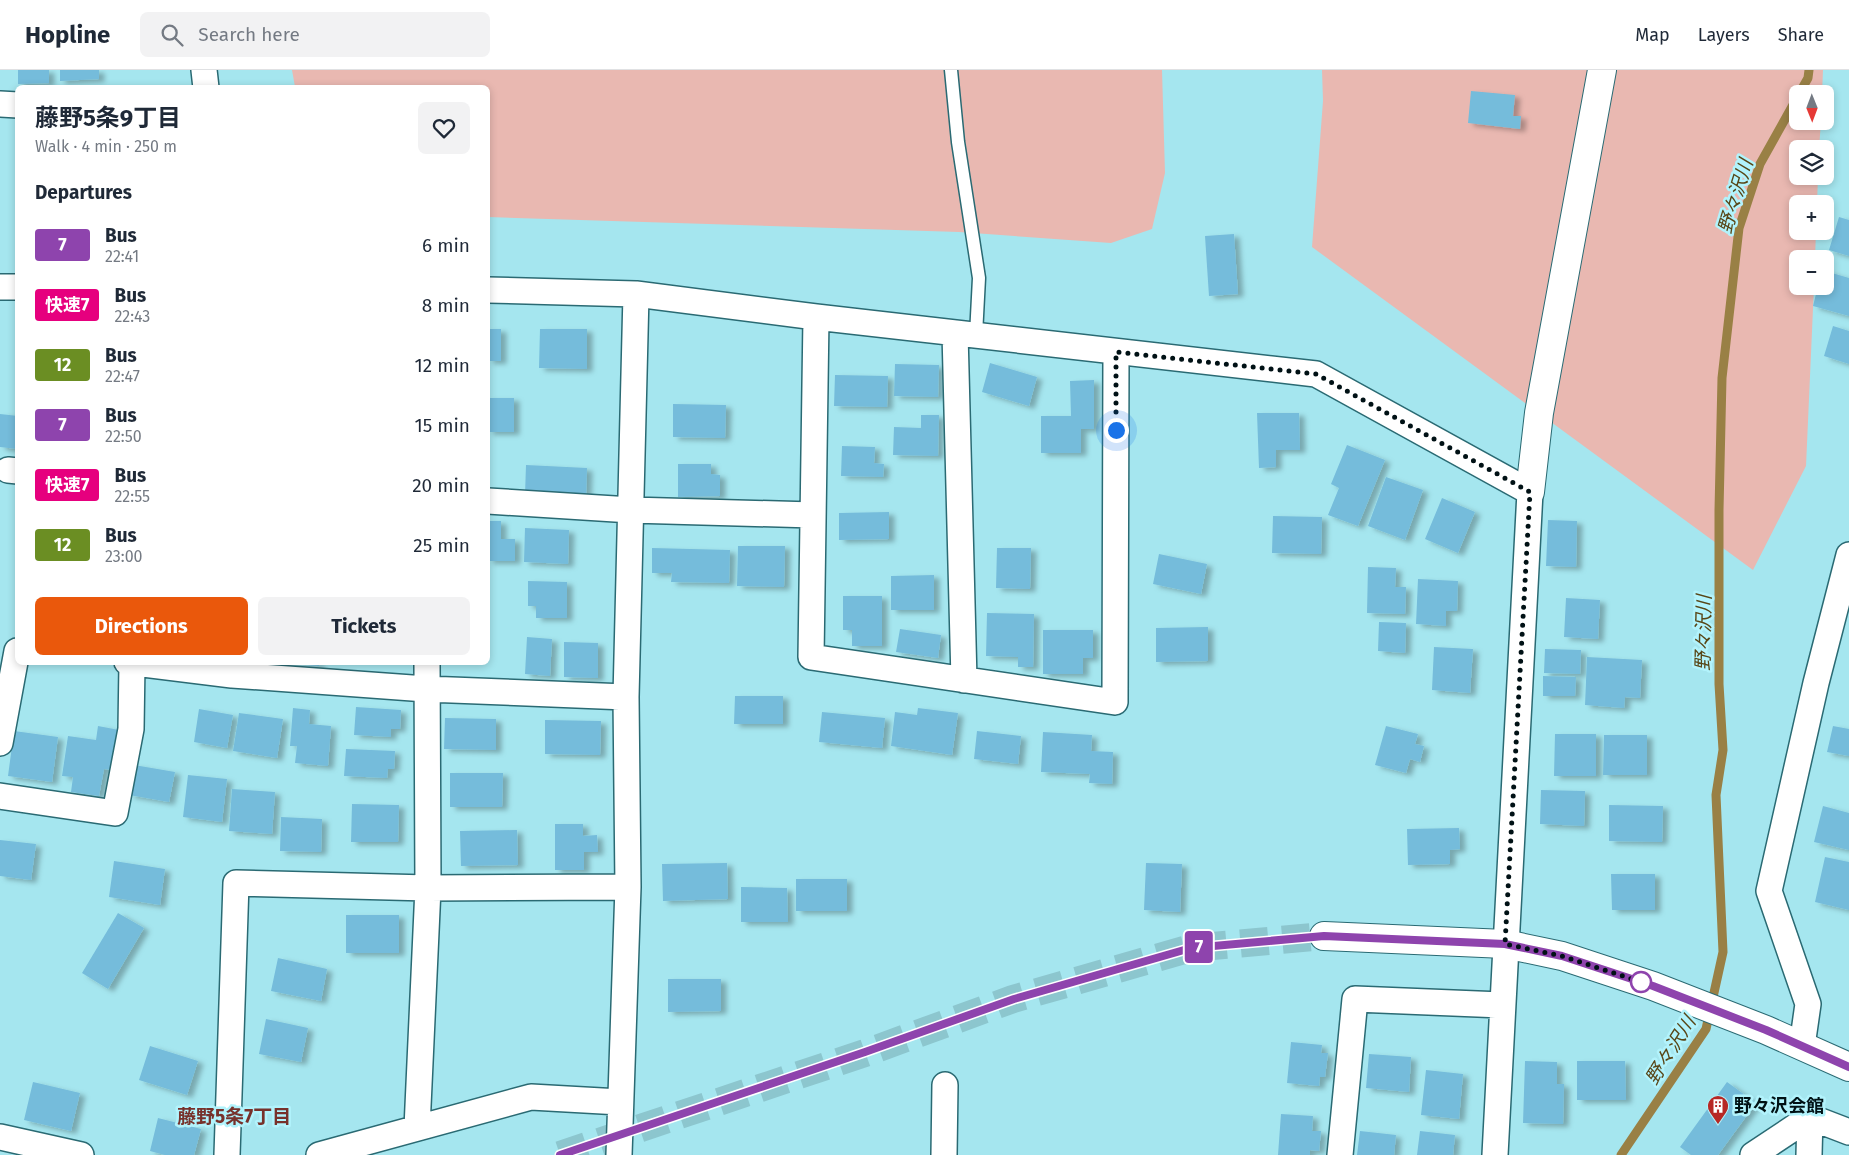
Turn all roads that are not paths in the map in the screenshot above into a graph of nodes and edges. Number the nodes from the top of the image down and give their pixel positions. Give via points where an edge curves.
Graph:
1 (204, 70) edge
2 (950, 70) edge
3 (1602, 70) edge
4 (206, 85) edge
5 (0, 104) edge
6 (15, 105) edge
7 (0, 287) edge
8 (15, 287) edge
9 (490, 290) edge
10 (636, 294) junction
11 (816, 317) junction
12 (965, 334) junction
13 (1116, 352) junction
14 (1530, 492) junction
15 (490, 501) edge
16 (631, 510) junction
17 (813, 515) junction
18 (1849, 554) edge
19 (0, 650) edge
20 (15, 651) edge
21 (15, 662) edge
22 (132, 665) edge
23 (165, 665) edge
24 (427, 665) edge
25 (232, 669) edge
26 (964, 680) junction
27 (426, 689) junction
28 (626, 697) junction
29 (0, 743) edge
30 (0, 796) edge
31 (628, 887) junction
32 (428, 888) junction
33 (1324, 936) tunnel mouth
34 (1505, 944) junction
35 (1502, 1005) junction
36 (1802, 1046) junction
37 (1849, 1067) edge
38 (945, 1086) dead end
39 (620, 1102) junction
40 (1810, 1116) junction
41 (417, 1128) junction
42 (1849, 1132) edge
43 (0, 1137) edge
44 (81, 1155) edge
45 (227, 1155) edge
46 (319, 1155) edge
47 (619, 1155) edge
48 (944, 1155) edge
49 (1340, 1155) edge
50 (1495, 1155) edge
51 (1753, 1155) edge
52 (1809, 1155) edge

1 - 4 street
2 - 12 lane via 979,278
3 - 14 street via 1539,413
5 - 6 street
7 - 8 street
9 - 10 street
10 - 11 street
10 - 16 street
11 - 12 street
11 - 17 street
12 - 13 street
12 - 26 street
13 - 14 street via 1316,374
13 - 26 street via 1115,702
14 - 34 street
15 - 16 street
16 - 17 street
16 - 28 street
17 - 26 street via 812,657
18 - 36 street via 1769,891 1808,1004
19 - 20 street
21 - 29 street
22 - 30 street via 131,729 115,812
23 - 25 street
24 - 27 street
25 - 27 street
27 - 28 street
27 - 32 street
28 - 31 street
31 - 32 street
31 - 39 street
32 - 41 street
32 - 45 street via 236,882
33 - 34 street
34 - 35 street
34 - 36 street via 1562,956 1653,986
35 - 49 street via 1355,999
35 - 50 street
36 - 37 street
38 - 48 street
39 - 41 street via 531,1097
39 - 47 street
40 - 42 street
40 - 51 street
40 - 52 street
41 - 46 street
43 - 44 street

